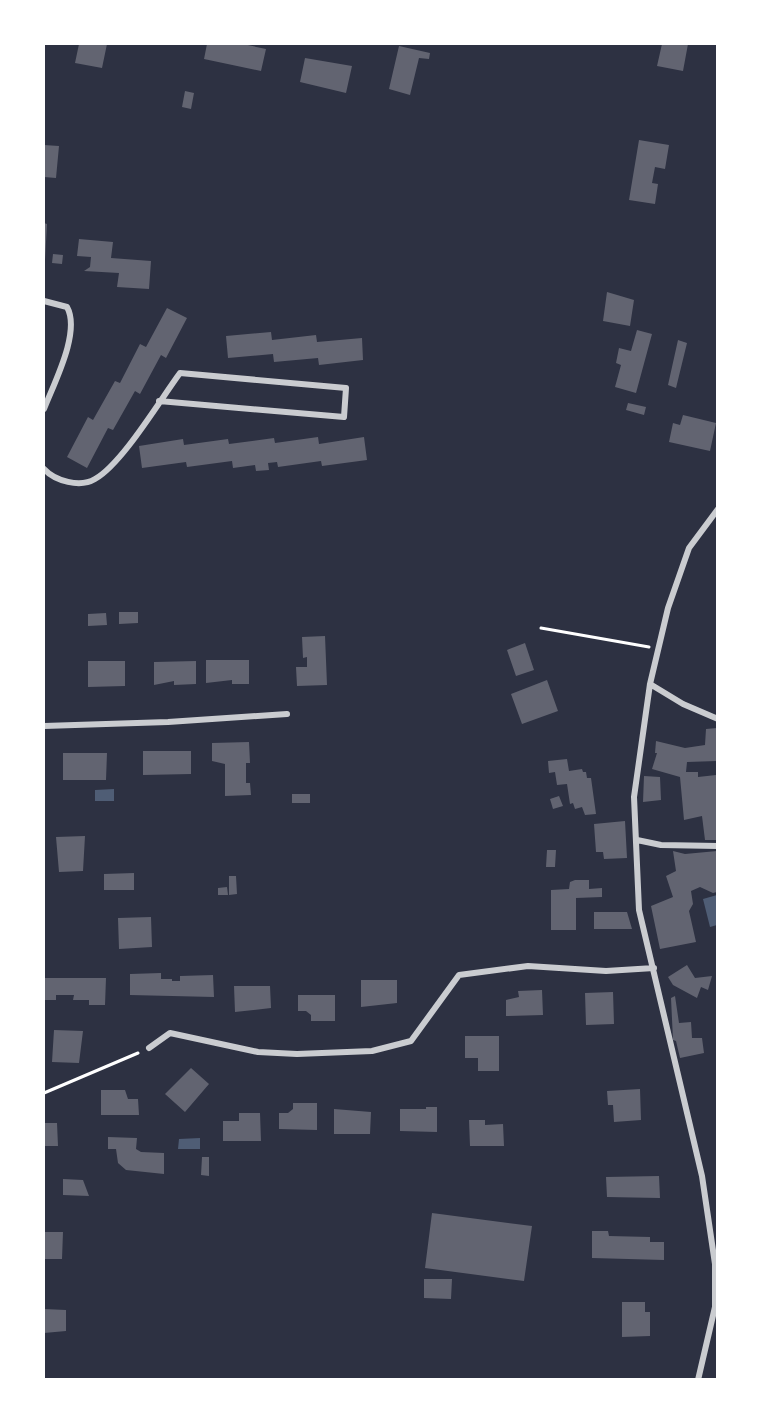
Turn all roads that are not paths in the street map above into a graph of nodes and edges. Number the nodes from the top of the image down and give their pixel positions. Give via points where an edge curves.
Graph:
1 (44, 301) edge
2 (159, 401) junction
3 (44, 409) edge
4 (44, 469) edge
5 (717, 508) edge
6 (650, 684) junction
7 (287, 714) dead end
8 (717, 719) edge
9 (44, 726) edge
10 (637, 840) junction
11 (717, 846) edge
12 (654, 968) junction
13 (149, 1048) road end
14 (698, 1380) edge

1 - 3 street via 67,307 72,316 70,341
2 - 2 street via 180,373 346,388 344,417
2 - 4 street via 109,469 93,481 68,483
5 - 6 street via 689,548 668,608
6 - 8 street
6 - 10 street via 635,781
7 - 9 street
10 - 11 street via 661,845
10 - 12 street via 639,910
12 - 13 street via 606,972 528,966 459,975 411,1041 372,1051 258,1053 170,1033
12 - 14 street via 702,1176 715,1264 715,1307

